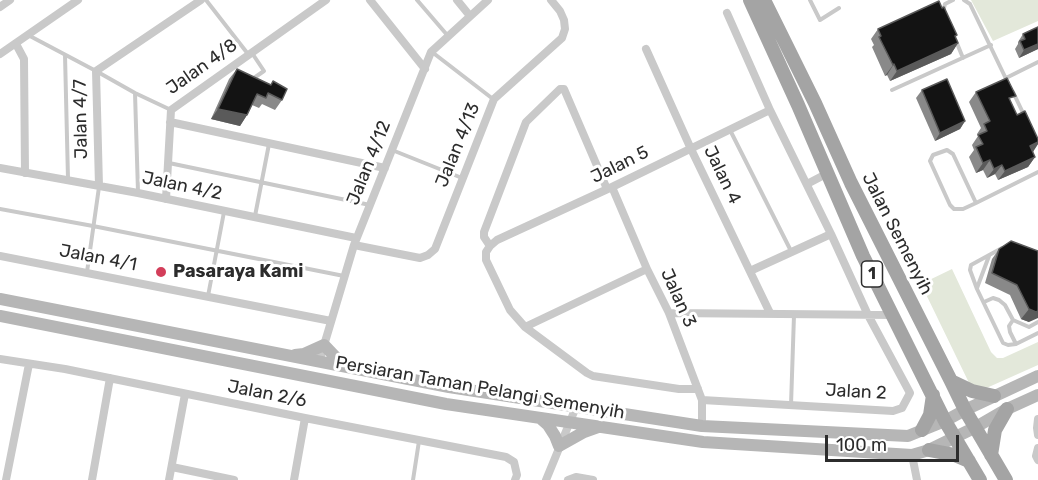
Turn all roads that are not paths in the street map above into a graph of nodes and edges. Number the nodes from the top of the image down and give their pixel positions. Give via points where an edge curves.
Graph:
1 (10, 0) edge
2 (78, 0) edge
3 (201, 0) edge
4 (206, 0) edge
5 (326, 0) edge
6 (370, 0) edge
7 (417, 0) edge
8 (457, 0) edge
9 (488, 0) edge
10 (551, 0) edge
11 (750, 0) edge
12 (764, 0) edge
13 (810, 0) edge
14 (953, 0) edge
15 (964, 0) edge
16 (190, 3) edge
17 (0, 7) edge
18 (839, 8) dead end
19 (727, 13) dead end
20 (470, 16) junction
21 (947, 21) edge
22 (28, 35) junction
23 (448, 36) junction
24 (955, 40) edge
25 (16, 44) junction
26 (991, 45) junction
27 (646, 49) dead end
28 (431, 52) junction
29 (250, 53) junction
30 (0, 54) edge
31 (65, 55) junction
32 (963, 58) junction
33 (1038, 62) edge
34 (424, 69) junction
35 (96, 71) junction
36 (1006, 78) junction
37 (251, 80) edge
38 (892, 90) dead end
39 (135, 93) junction
40 (494, 99) junction
41 (171, 110) junction
42 (770, 110) junction
43 (1024, 117) edge
44 (170, 122) junction
45 (730, 130) junction
46 (270, 143) junction
47 (691, 149) junction
48 (392, 150) junction
49 (168, 162) junction
50 (0, 168) edge
51 (385, 168) junction
52 (25, 172) junction
53 (1038, 172) edge
54 (828, 173) junction
55 (462, 177) junction
56 (68, 180) junction
57 (262, 182) junction
58 (807, 184) junction
59 (99, 186) junction
60 (610, 188) junction
61 (138, 193) junction
62 (166, 199) junction
63 (976, 203) junction
64 (370, 205) junction
65 (0, 209) edge
66 (225, 211) junction
67 (255, 217) junction
68 (93, 226) junction
69 (831, 234) junction
70 (355, 242) junction
71 (1006, 245) edge
72 (488, 249) junction
73 (217, 250) junction
74 (791, 252) junction
75 (0, 256) edge
76 (989, 256) junction
77 (647, 269) junction
78 (750, 271) junction
79 (87, 273) junction
80 (344, 276) junction
81 (977, 288) junction
82 (208, 296) junction
83 (0, 299) edge
84 (984, 302) junction
85 (669, 314) junction
86 (770, 314) junction
87 (794, 314) junction
88 (868, 315) junction
89 (893, 315) junction
90 (0, 316) edge
91 (1013, 320) junction
92 (331, 321) junction
93 (1038, 322) edge
94 (525, 327) junction
95 (1038, 333) edge
96 (1016, 344) junction
97 (324, 345) junction
98 (291, 356) junction
99 (0, 359) edge
100 (319, 362) junction
101 (29, 364) junction
102 (344, 366) junction
103 (291, 373) junction
104 (1038, 376) edge
105 (110, 378) junction
106 (951, 381) junction
107 (338, 382) junction
108 (698, 388) junction
109 (185, 394) junction
110 (933, 395) junction
111 (1038, 395) edge
112 (994, 396) junction
113 (702, 400) junction
114 (791, 405) junction
115 (576, 407) junction
116 (1007, 409) junction
117 (965, 410) junction
118 (539, 417) junction
119 (305, 418) junction
120 (1038, 419) edge
121 (945, 421) junction
122 (570, 422) junction
123 (599, 426) junction
124 (702, 426) junction
125 (975, 427) junction
126 (922, 430) junction
127 (1038, 435) edge
128 (955, 438) junction
129 (678, 439) junction
130 (419, 441) junction
131 (719, 444) junction
132 (560, 446) junction
133 (1038, 448) edge
134 (929, 450) junction
135 (912, 454) junction
136 (991, 455) junction
137 (1038, 460) edge
138 (969, 461) junction
139 (172, 467) junction
140 (516, 477) edge
141 (572, 479) edge
142 (6, 480) edge
143 (92, 480) edge
144 (169, 480) edge
145 (234, 480) edge
146 (294, 480) edge
147 (413, 480) edge
148 (546, 480) edge
149 (593, 480) edge
150 (917, 480) edge
151 (980, 480) edge
152 (1006, 480) edge

1 - 17 street
2 - 22 street
3 - 16 street, Jalan 4/7
4 - 29 lane
5 - 29 street, Jalan 4/8
6 - 34 street
7 - 23 lane
8 - 20 street
9 - 20 street, Jalan 4/12
10 - 40 street, Jalan 4/13 via 564,20 562,38
11 - 54 main road, Jalan Semenyih / 1
12 - 106 main road, Jalan Semenyih / 1
13 - 18 lane via 820,20
14 - 21 lane via 945,4
15 - 26 lane via 970,4
16 - 35 street, Jalan 4/7
19 - 42 street
20 - 23 street, Jalan 4/12
22 - 25 street
22 - 31 lane
23 - 28 street, Jalan 4/12
24 - 32 lane
25 - 30 street
25 - 52 street via 24,59
26 - 32 lane
26 - 36 lane
27 - 47 street, Jalan 4
28 - 34 street, Jalan 4/12
28 - 40 lane
29 - 37 lane via 264,71
29 - 41 street, Jalan 4/8
31 - 35 lane
31 - 56 lane
32 - 38 lane
33 - 36 lane
34 - 48 street, Jalan 4/12
35 - 39 lane
35 - 59 street, Jalan 4/7
36 - 43 lane
39 - 41 lane
39 - 61 lane
40 - 55 street, Jalan 4/13
41 - 44 street, Jalan 4/8
42 - 45 street, Jalan 5
42 - 58 street
44 - 46 street
44 - 49 street, Jalan 4/8
45 - 47 street, Jalan 5
45 - 74 lane
46 - 51 street
46 - 57 lane
47 - 60 street, Jalan 5
47 - 78 street, Jalan 4
48 - 51 street, Jalan 4/12
48 - 55 lane
49 - 57 lane
49 - 62 street, Jalan 4/8
50 - 52 street, Jalan 4/2
51 - 64 street, Jalan 4/12
52 - 56 street, Jalan 4/2
53 - 63 lane
54 - 58 street
54 - 89 main road, Jalan Semenyih / 1
55 - 70 street, Jalan 4/13 via 435,249 428,255 420,258
56 - 59 street, Jalan 4/2
57 - 64 lane
57 - 67 lane
58 - 69 street
59 - 61 street, Jalan 4/2
59 - 68 lane
60 - 72 street, Jalan 5 via 497,240
60 - 72 street, Jalan 3 via 564,89 560,89 526,122 483,232
60 - 77 street, Jalan 3
61 - 62 street, Jalan 4/2
62 - 66 street, Jalan 4/2
63 - 63 lane via 963,209 950,205 930,161 933,155 947,150 953,154
64 - 70 street, Jalan 4/12
65 - 68 lane
66 - 67 street, Jalan 4/2
66 - 73 lane
67 - 70 street, Jalan 4/2
68 - 73 lane
68 - 79 lane
69 - 74 street
69 - 88 street
70 - 80 street, Jalan 4/12
71 - 76 lane
72 - 94 street via 486,260 510,310
73 - 80 lane
73 - 82 lane
74 - 78 street
75 - 79 street, Jalan 4/1
76 - 81 lane
76 - 81 lane via 971,264
77 - 85 street, Jalan 3
77 - 94 street
78 - 86 street, Jalan 4
79 - 82 street, Jalan 4/1
80 - 92 street, Jalan 4/12
81 - 84 lane
82 - 92 street, Jalan 4/1
83 - 98 street, Persiaran Taman Pelangi Semenyih
84 - 91 lane via 999,300
84 - 96 lane via 1003,343
85 - 86 street
85 - 108 street, Jalan 3
86 - 87 street
87 - 88 street
87 - 114 lane
88 - 89 street
88 - 114 street, Jalan 2 via 910,393 902,408 893,411
89 - 110 main road, Jalan Semenyih / 1
90 - 103 street, Persiaran Taman Pelangi Semenyih
91 - 93 lane via 1029,327
91 - 96 lane via 1010,332
92 - 97 street, Jalan 4/12
94 - 108 street via 593,376 683,390
95 - 96 lane
97 - 98 street
97 - 100 street, Jalan 4/12
97 - 102 street
98 - 100 street, Persiaran Taman Pelangi Semenyih
99 - 101 street, Jalan 2/6
100 - 102 street, Persiaran Taman Pelangi Semenyih
100 - 103 street
100 - 107 street
101 - 105 street, Jalan 2/6
101 - 142 street
102 - 115 street, Persiaran Taman Pelangi Semenyih
103 - 107 street, Persiaran Taman Pelangi Semenyih
104 - 112 street, Persiaran Taman Pelangi Semenyih
105 - 109 street, Jalan 2/6
105 - 143 street
106 - 112 main road
106 - 117 main road, Jalan Semenyih / 1
107 - 118 street, Persiaran Taman Pelangi Semenyih via 446,404
108 - 113 street, Jalan 3
109 - 119 street, Jalan 2/6
109 - 139 street
110 - 121 main road, Jalan Semenyih / 1
110 - 126 main road via 930,415
111 - 116 street, Persiaran Taman Pelangi Semenyih
112 - 117 street, Persiaran Taman Pelangi Semenyih
113 - 114 street, Jalan 2
113 - 124 street, Jalan 3
115 - 122 street
115 - 124 street, Persiaran Taman Pelangi Semenyih
116 - 125 street, Persiaran Taman Pelangi Semenyih
116 - 136 main road via 995,430
117 - 121 street, Persiaran Taman Pelangi Semenyih
117 - 125 main road, Jalan Semenyih / 1
118 - 122 street, Persiaran Taman Pelangi Semenyih
118 - 132 street
119 - 130 street, Jalan 2/6
119 - 146 street
120 - 127 street
121 - 126 street, Persiaran Taman Pelangi Semenyih
121 - 128 main road, Jalan Semenyih / 1
122 - 123 street, Persiaran Taman Pelangi Semenyih
122 - 132 street
123 - 129 street, Persiaran Taman Pelangi Semenyih
123 - 132 street
124 - 126 street, Persiaran Taman Pelangi Semenyih via 896,436
124 - 129 street
124 - 131 street
125 - 128 street, Persiaran Taman Pelangi Semenyih
125 - 136 main road, Jalan Semenyih / 1
128 - 134 street, Persiaran Taman Pelangi Semenyih
128 - 138 main road, Jalan Semenyih / 1
129 - 131 street, Persiaran Taman Pelangi Semenyih
130 - 140 street, Jalan 2/6 via 506,457 514,462
130 - 147 lane
131 - 135 street, Persiaran Taman Pelangi Semenyih
132 - 148 street
133 - 137 street
134 - 135 street, Persiaran Taman Pelangi Semenyih
134 - 138 main road
135 - 150 street
136 - 152 main road, Jalan Semenyih / 1
138 - 151 main road, Jalan Semenyih / 1
139 - 144 street
139 - 145 street
141 - 149 street

